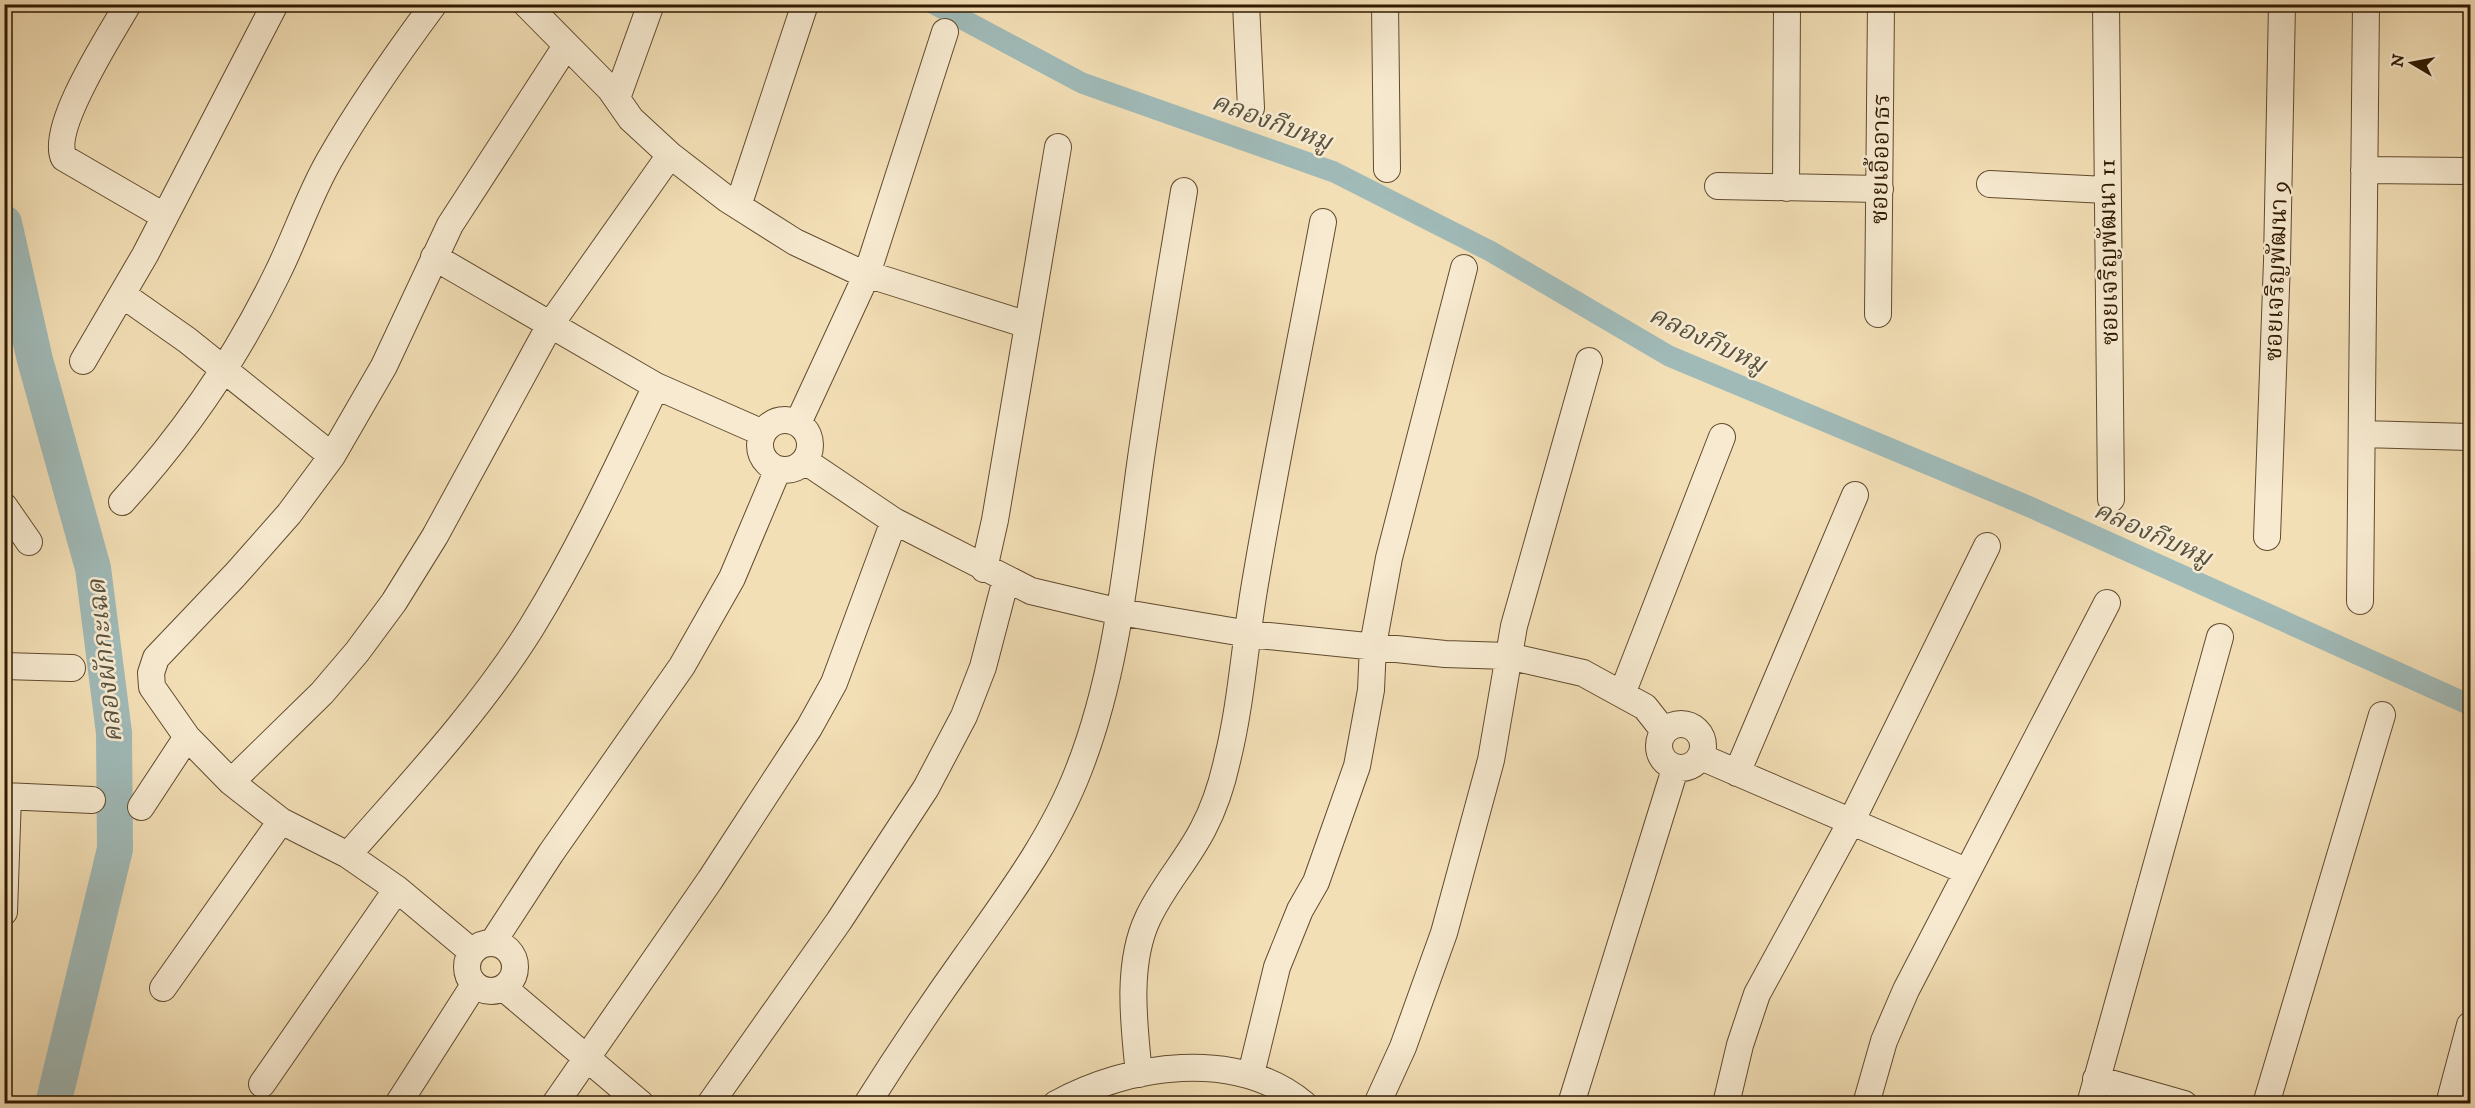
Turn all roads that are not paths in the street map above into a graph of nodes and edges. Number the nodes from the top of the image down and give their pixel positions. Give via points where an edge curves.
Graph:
1 (128, 4) edge
2 (275, 4) edge
3 (434, 4) edge
4 (526, 4) edge
5 (651, 4) edge
6 (805, 4) edge
7 (1246, 4) edge
8 (1385, 4) edge
9 (1787, 4) edge
10 (1881, 4) edge
11 (2106, 4) edge
12 (2282, 4) edge
13 (2366, 4) edge
14 (945, 32) dead end
15 (566, 46) junction
16 (616, 98) junction
17 (1251, 108) dead end
18 (1058, 147) dead end
19 (670, 155) junction
20 (1387, 169) dead end
21 (2364, 170) junction
22 (2470, 171) edge
23 (1990, 184) dead end
24 (1718, 186) dead end
25 (1786, 188) junction
26 (1880, 189) junction
27 (2106, 190) junction
28 (1184, 191) dead end
29 (738, 206) junction
30 (164, 216) junction
31 (1323, 222) dead end
32 (434, 257) junction
33 (1464, 268) dead end
34 (867, 274) junction
35 (123, 295) junction
36 (1878, 314) dead end
37 (550, 325) junction
38 (1028, 325) junction
39 (83, 361) dead end
40 (1589, 361) dead end
41 (224, 370) junction
42 (656, 386) junction
43 (798, 423) junction
44 (763, 433) junction
45 (2362, 434) junction
46 (1722, 437) dead end
47 (2470, 437) edge
48 (332, 456) junction
49 (805, 460) junction
50 (778, 469) junction
51 (1855, 495) dead end
52 (2111, 499) dead end
53 (122, 502) dead end
54 (4, 506) edge
55 (894, 521) junction
56 (2267, 537) dead end
57 (29, 542) dead end
58 (1987, 546) dead end
59 (995, 574) junction
60 (2361, 601) dead end
61 (2107, 603) dead end
62 (1119, 612) junction
63 (1249, 634) junction
64 (2220, 637) dead end
65 (1373, 645) junction
66 (1508, 656) junction
67 (4, 666) edge
68 (72, 668) dead end
69 (1622, 694) junction
70 (2382, 715) dead end
71 (1664, 731) junction
72 (187, 736) junction
73 (1701, 757) junction
74 (1675, 768) junction
75 (1737, 773) junction
76 (231, 782) junction
77 (7, 796) edge
78 (92, 800) dead end
79 (141, 807) dead end
80 (281, 821) junction
81 (1851, 822) junction
82 (348, 855) junction
83 (1966, 871) junction
84 (397, 889) junction
85 (4, 912) edge
86 (482, 947) junction
87 (474, 985) junction
88 (163, 988) dead end
89 (504, 988) junction
90 (2470, 1025) edge
91 (586, 1058) junction
92 (1139, 1074) junction
93 (1251, 1074) junction
94 (262, 1084) dead end
95 (2093, 1091) edge
96 (398, 1104) edge
97 (555, 1104) edge
98 (641, 1104) edge
99 (710, 1104) edge
100 (867, 1104) edge
101 (1056, 1104) edge
102 (1304, 1104) edge
103 (1377, 1104) edge
104 (1571, 1104) edge
105 (1726, 1104) edge
106 (1866, 1104) edge
107 (2184, 1104) edge
108 (2266, 1104) edge
109 (2449, 1104) edge

1 - 30 street via 77,94 60,137 60,151 64,158
2 - 30 street
3 - 41 street via 329,160 278,273
4 - 15 street
5 - 16 street
6 - 29 street
7 - 17 street
8 - 20 street
9 - 25 street
10 - 26 street, ซอยเอิ้ออาธร
11 - 27 street, ซอยเจริญพัฒนา 11
12 - 56 street, ซอยเจริญพัฒนา 9
13 - 21 street
14 - 34 street
15 - 16 street
15 - 32 street via 450,225
16 - 19 street via 631,119
18 - 38 street
19 - 29 street
19 - 37 street
21 - 22 street
21 - 45 street
23 - 27 street
24 - 25 street
25 - 26 street
26 - 36 street, ซอยเอิ้ออาธร
27 - 52 street, ซอยเจริญพัฒนา 11
28 - 62 street
29 - 34 street via 795,242
30 - 35 street
31 - 63 street via 1255,580
32 - 37 street
32 - 48 street via 384,366
33 - 65 street via 1389,558
34 - 38 street
34 - 43 street
35 - 39 street
35 - 41 street
37 - 42 street
37 - 76 street via 447,515 393,602 322,693
38 - 59 street
40 - 66 street
41 - 48 street
41 - 53 street via 173,441
42 - 44 street
42 - 82 street via 606,495 530,630 433,760
43 - 44 street via 779,420
43 - 49 street via 810,440
44 - 50 street via 762,454
45 - 47 street
45 - 60 street
46 - 69 street
48 - 72 street via 236,575 156,658 152,687
49 - 50 street via 792,469
49 - 55 street
50 - 86 street via 732,578 682,666
51 - 75 street
54 - 57 street
55 - 59 street
55 - 91 street via 834,683 814,719 710,880
58 - 81 street
59 - 62 street via 1031,591
59 - 99 street via 983,667 964,716 926,788
61 - 83 street
62 - 63 street
62 - 100 street via 1098,716 1059,814
63 - 65 street
63 - 92 street via 1218,794 1203,829 1147,919 1135,987
64 - 95 street
65 - 66 street via 1445,654
65 - 93 street via 1371,690 1356,766 1316,882 1277,967
66 - 69 street via 1583,673
66 - 103 street via 1491,760 1444,933 1403,1047
67 - 68 street
69 - 71 street via 1645,707
70 - 108 street
71 - 73 street via 1681,724 1697,731 1703,748
71 - 74 street via 1658,748 1660,757
72 - 76 street
72 - 79 street
73 - 74 street via 1685,769
73 - 75 street
74 - 104 street
75 - 81 street
76 - 80 street
77 - 78 street
77 - 85 street
80 - 82 street
80 - 88 street
81 - 83 street
81 - 105 street via 1757,994
82 - 84 street
83 - 106 street via 1888,1031
84 - 86 street
84 - 94 street
86 - 87 street via 466,969
86 - 89 street via 510,952 515,971
87 - 89 street via 488,992
87 - 96 street
89 - 91 street
90 - 109 street
91 - 97 street
91 - 98 street
92 - 93 street via 1185,1068
92 - 101 street via 1078,1091
93 - 102 street
95 - 107 street

